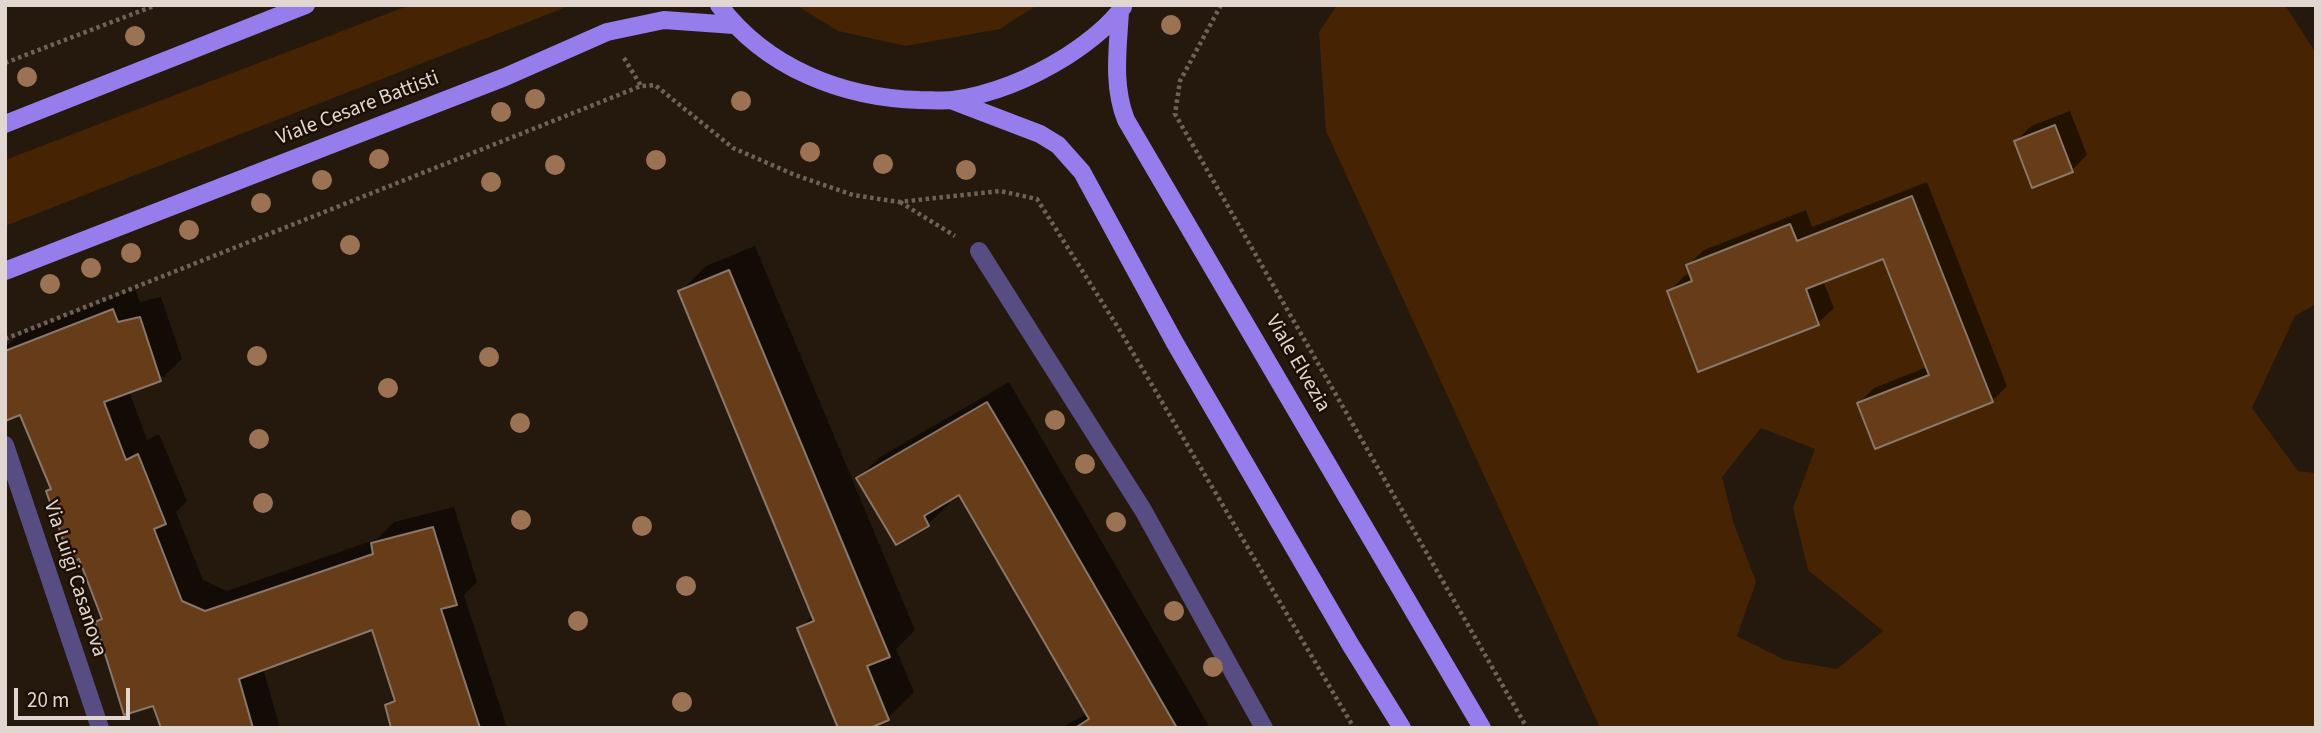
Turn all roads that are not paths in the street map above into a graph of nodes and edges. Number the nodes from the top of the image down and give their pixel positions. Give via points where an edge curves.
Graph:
1 (306, 5) edge
2 (719, 5) edge
3 (1122, 8) edge
4 (734, 25) junction
5 (951, 100) junction
6 (5, 124) edge
7 (979, 251) road end
8 (5, 271) edge
9 (5, 445) edge
10 (100, 728) edge
11 (1264, 728) edge
12 (1402, 728) edge
13 (1482, 728) edge

1 - 6 main road
2 - 4 main road
3 - 5 main road via 1084,45 1043,71 998,90
3 - 13 main road, Viale Elvezia via 1117,76 1126,120
4 - 5 main road via 775,58 823,83 886,99
4 - 8 main road, Viale Cesare Battisti via 664,20 607,32 505,77
5 - 12 main road via 1040,134 1058,145 1082,172 1175,343
7 - 11 street via 1143,510
9 - 10 street, Via Luigi Casanova

